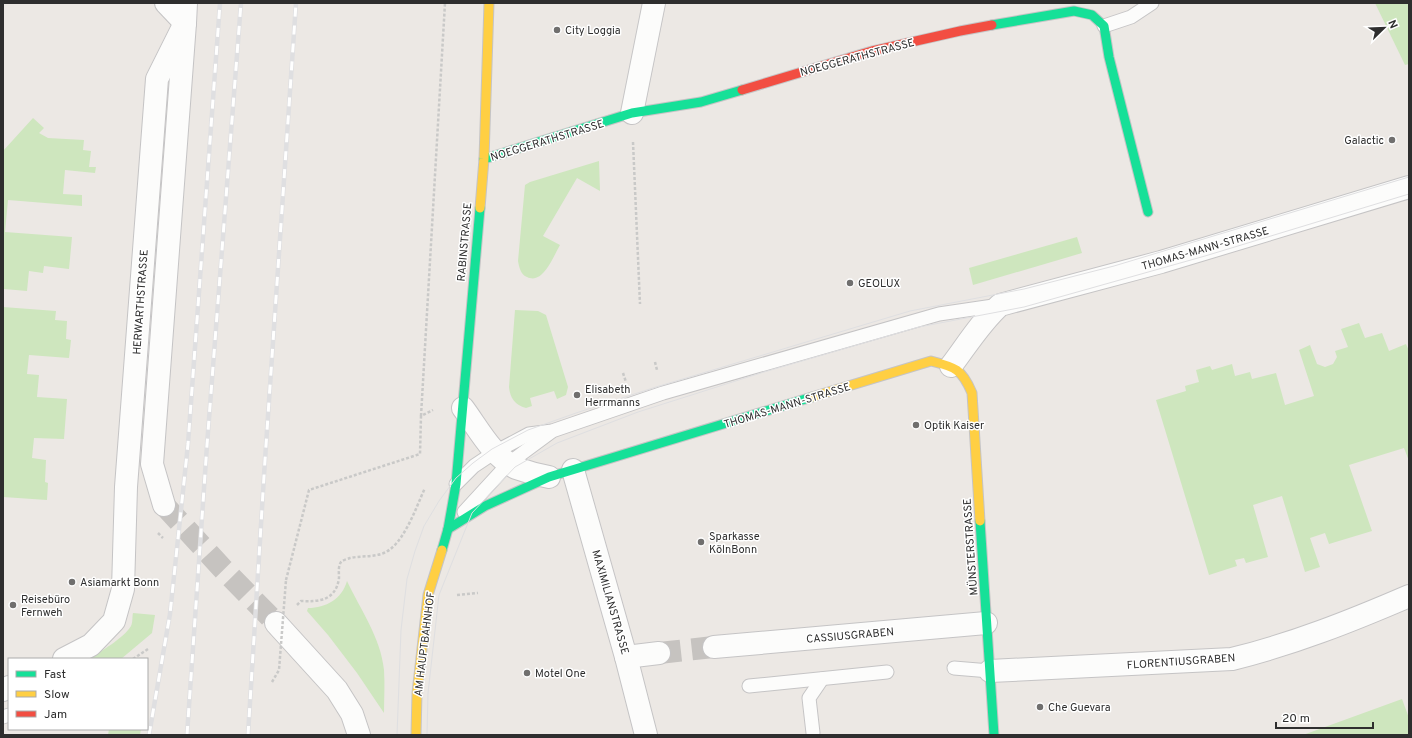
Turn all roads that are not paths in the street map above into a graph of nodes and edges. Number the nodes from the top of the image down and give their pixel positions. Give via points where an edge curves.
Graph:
1 (166, 3) edge
2 (489, 3) edge
3 (654, 3) edge
4 (1152, 3) edge
5 (186, 13) edge
6 (1104, 26) junction
7 (632, 113) junction
8 (484, 159) junction
9 (1409, 187) edge
10 (1148, 212) dead end
11 (1000, 305) junction
12 (951, 366) junction
13 (463, 408) junction
14 (502, 457) junction
15 (573, 470) junction
16 (549, 477) junction
17 (456, 484) junction
18 (164, 506) tunnel mouth
19 (448, 529) junction
20 (1409, 596) edge
21 (276, 623) tunnel mouth
22 (986, 623) junction
23 (714, 647) tunnel mouth
24 (659, 653) tunnel mouth
25 (626, 657) junction
26 (66, 658) edge
27 (954, 668) dead end
28 (990, 671) junction
29 (887, 672) dead end
30 (822, 679) junction
31 (749, 686) dead end
32 (813, 733) dead end
33 (359, 735) edge
34 (416, 735) edge
35 (646, 735) edge
36 (994, 735) edge

1 - 5 street
2 - 8 street, RABINSTRASSE
3 - 7 street
4 - 6 lane via 1131,17
5 - 18 street via 152,464
5 - 26 street, HERWARTHSTRASSE via 157,79 126,487 123,589 114,621 91,645
6 - 7 street, NOEGGERATHSTRASSE via 1092,15 1074,11 1014,21 872,50 701,102
6 - 10 street via 1109,57
7 - 8 street, NOEGGERATHSTRASSE
8 - 13 street, RABINSTRASSE
9 - 11 street, THOMAS-MANN-STRASSE via 1161,262
11 - 12 street via 976,330
11 - 14 lane, THOMAS-MANN-STRASSE via 938,314 663,393 552,431
12 - 15 street, THOMAS-MANN-STRASSE via 931,361
12 - 22 street, MÜNSTERSTRASSE via 962,375 972,393
13 - 14 street
13 - 17 street, RABINSTRASSE
14 - 16 street via 515,467
14 - 17 lane, THOMAS-MANN-STRASSE via 474,466
14 - 19 lane, THOMAS-MANN-STRASSE
15 - 16 street, THOMAS-MANN-STRASSE
15 - 25 street, MAXIMILIANSTRASSE
16 - 19 street, THOMAS-MANN-STRASSE via 495,500
17 - 19 street, AM HAUPTBAHNHOF
19 - 34 street, AM HAUPTBAHNHOF via 428,595 417,693
20 - 28 street, FLORENTIUSGRABEN via 1330,629 1232,659
21 - 33 street via 337,690 352,714
22 - 23 street, CASSIUSGRABEN
22 - 28 street, MÜNSTERSTRASSE
24 - 25 street
25 - 35 street, MAXIMILIANSTRASSE
27 - 28 lane
28 - 36 street, MÜNSTERSTRASSE
29 - 30 lane
30 - 31 lane
30 - 32 lane via 809,698

